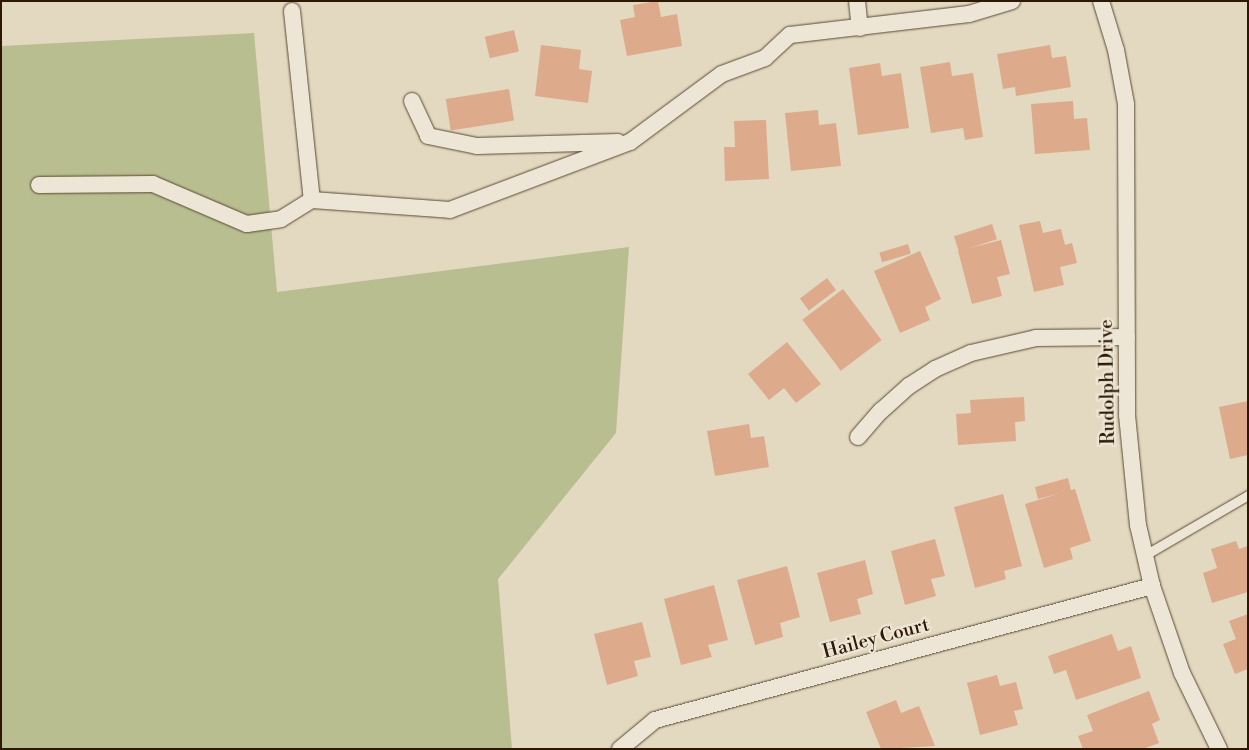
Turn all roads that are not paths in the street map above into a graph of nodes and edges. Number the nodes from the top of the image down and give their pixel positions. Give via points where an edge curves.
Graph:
1 (856, 1) edge
2 (1012, 1) edge
3 (1101, 1) edge
4 (292, 11) dead end
5 (860, 28) junction
6 (412, 101) dead end
7 (630, 142) junction
8 (39, 186) dead end
9 (312, 200) junction
10 (1127, 338) junction
11 (858, 438) dead end
12 (1248, 495) edge
13 (1145, 555) junction
14 (1152, 586) junction
15 (620, 749) edge
16 (1219, 749) edge

1 - 5 street
2 - 5 street via 969,14
3 - 10 street, Rudolph Drive via 1116,50 1126,104
4 - 9 street
5 - 7 street via 790,35 765,58 722,74
6 - 7 street via 428,136 477,146
7 - 9 street via 450,210
8 - 9 street via 153,184 247,224 282,219
10 - 11 street via 1036,338 971,352 909,386
10 - 13 street, Rudolph Drive via 1130,470
12 - 13 lane
13 - 14 street, Rudolph Drive
14 - 15 street, Hailey Court via 655,720
14 - 16 street, Rudolph Drive via 1182,674

